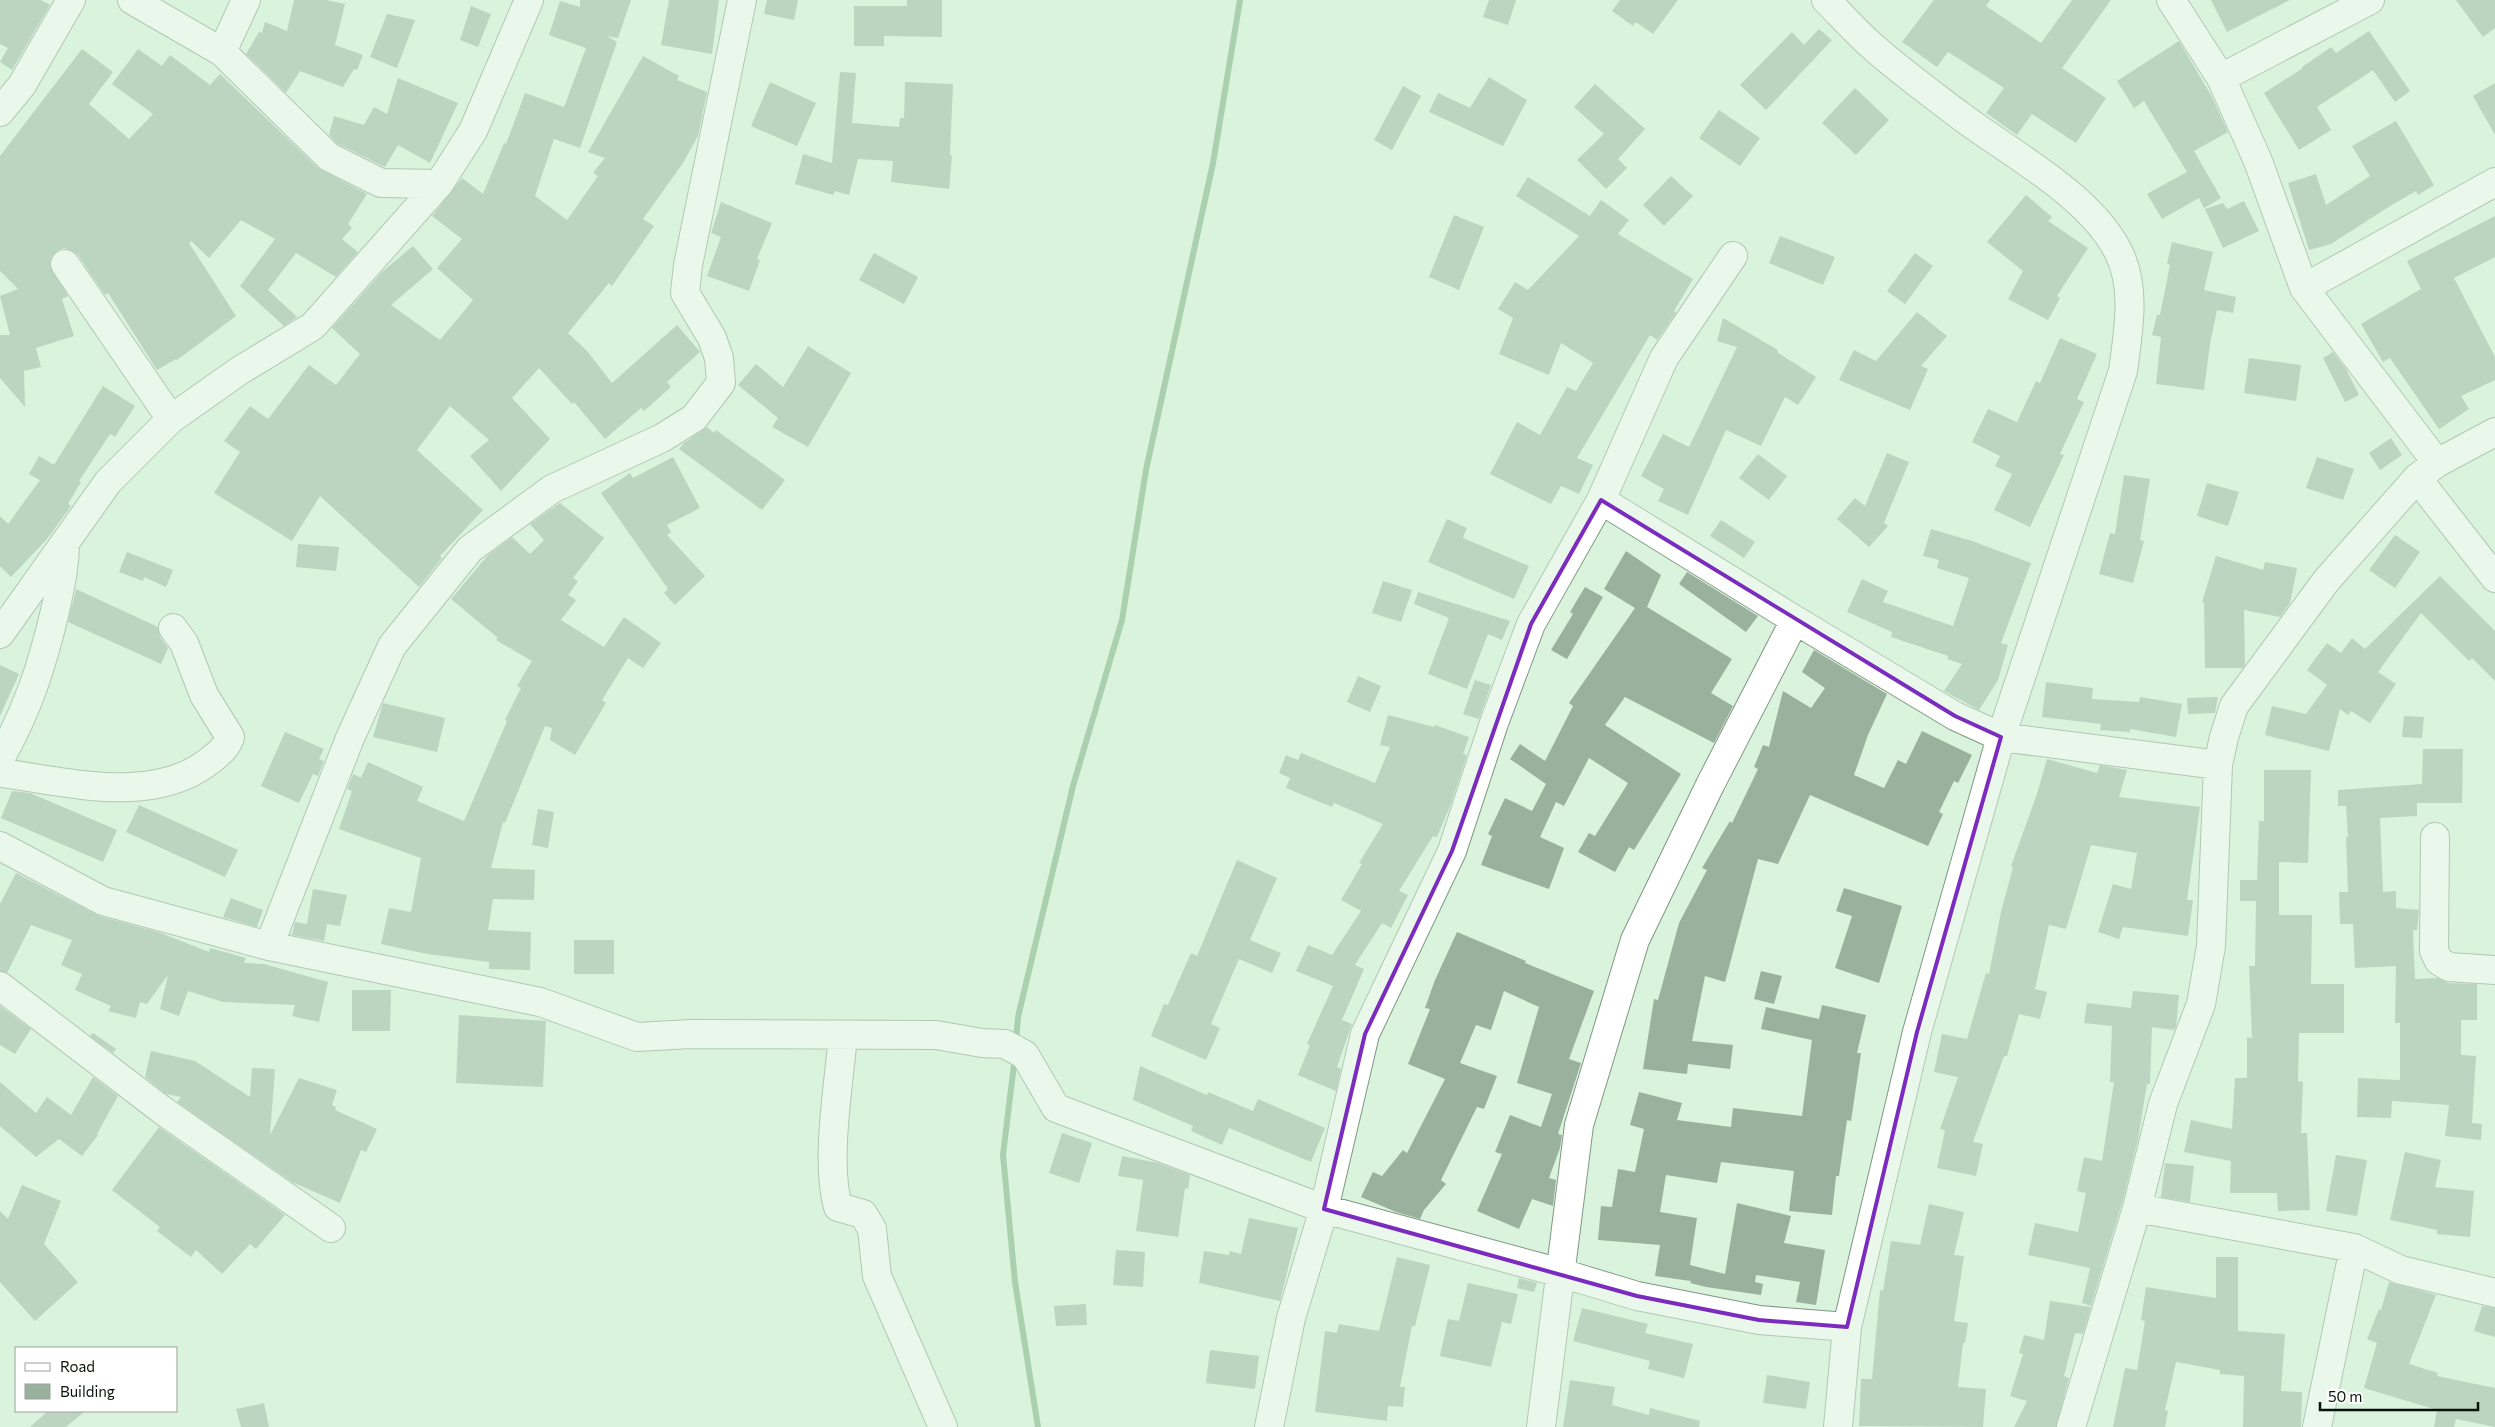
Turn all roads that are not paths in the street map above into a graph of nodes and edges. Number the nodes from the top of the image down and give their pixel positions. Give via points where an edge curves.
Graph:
1 (71, 0) edge
2 (132, 0) edge
3 (246, 0) edge
4 (529, 0) edge
5 (742, 0) edge
6 (1826, 0) edge
7 (2170, 0) edge
8 (2370, 0) edge
9 (222, 52) junction
10 (2221, 78) junction
11 (0, 112) edge
12 (2495, 182) edge
13 (439, 184) junction
14 (1732, 256) dead end
15 (65, 264) dead end
16 (2304, 288) junction
17 (171, 419) junction
18 (2495, 432) edge
19 (2427, 471) junction
20 (1601, 500) junction
21 (65, 541) junction
22 (2495, 578) edge
23 (1795, 620) junction
24 (173, 628) dead end
25 (0, 634) edge
26 (2001, 737) junction
27 (0, 759) edge
28 (2218, 764) junction
29 (0, 773) edge
30 (2435, 836) dead end
31 (0, 846) edge
32 (268, 946) junction
33 (2495, 970) edge
34 (0, 986) edge
35 (844, 1035) junction
36 (2137, 1208) junction
37 (1324, 1209) junction
38 (331, 1228) dead end
39 (2354, 1248) junction
40 (1562, 1273) junction
41 (2495, 1293) edge
42 (1847, 1327) junction
43 (943, 1427) edge
44 (1269, 1427) edge
45 (1541, 1427) edge
46 (1838, 1427) edge
47 (2071, 1427) edge
48 (2317, 1427) edge

1 - 11 street via 22,85
2 - 9 street
3 - 9 street
4 - 13 street via 472,131
5 - 32 street via 685,293 712,338 719,358 721,384 694,418 662,438 552,489 470,549 398,638 350,738
6 - 26 street via 1871,46 1958,114 2073,196 2110,239 2128,281 2130,320 2123,371
7 - 10 street
8 - 10 street
9 - 13 street via 328,157 381,183
10 - 16 street via 2258,161
12 - 16 street
13 - 17 street via 313,326 239,371
14 - 20 street via 1664,358
15 - 17 street
16 - 19 street
17 - 21 street via 108,482
18 - 19 street
19 - 22 street
19 - 28 street via 2326,581 2234,706
20 - 23 street
20 - 37 street via 1531,624 1452,851 1365,1034
21 - 25 street
21 - 27 street via 65,568 43,661 22,720
23 - 26 street via 1955,716
23 - 40 street via 1635,940 1580,1125
24 - 29 street via 184,642 204,695 230,737 227,746 200,768 160,785 77,785
26 - 28 street
26 - 42 street via 1918,1032
28 - 36 street via 2211,946 2201,1004 2164,1104
30 - 33 street via 2434,950 2439,961 2449,966
31 - 32 street via 103,901
32 - 35 street via 540,1002 637,1037
34 - 38 street via 162,1110
35 - 37 street via 936,1035 1015,1050 1056,1108
35 - 43 street via 832,1160 833,1189 838,1207 863,1214 872,1229 877,1276
36 - 39 street
36 - 47 street
37 - 40 street
37 - 44 street via 1291,1318
39 - 41 street via 2401,1270
39 - 48 street
40 - 42 street via 1637,1296 1759,1320
40 - 45 street
42 - 46 street

